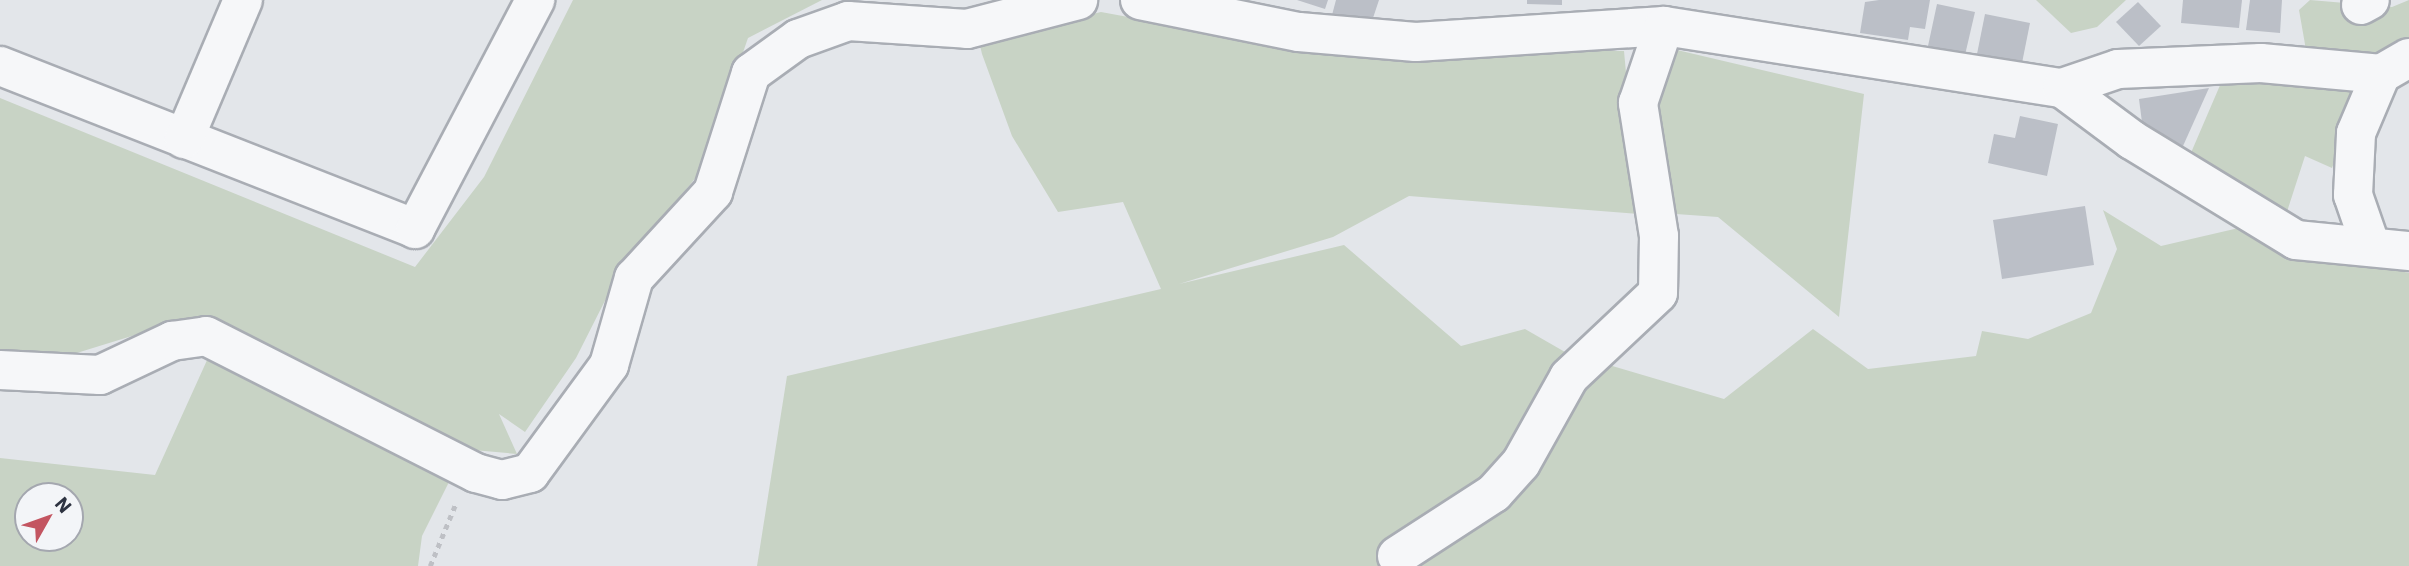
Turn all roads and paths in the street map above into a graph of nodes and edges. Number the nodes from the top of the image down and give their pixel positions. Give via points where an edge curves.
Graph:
1 (243, 0) edge
2 (535, 0) edge
3 (1079, 0) edge
4 (1140, 0) edge
5 (1664, 26) junction
6 (0, 66) edge
7 (2395, 66) edge
8 (2062, 88) junction
9 (184, 139) junction
10 (2370, 244) junction
11 (2409, 251) edge
12 (0, 370) edge
13 (476, 473) junction
14 (1397, 556) dead end
15 (430, 566) edge

1 - 9 street
2 - 9 street via 415,229
3 - 13 street via 967,29 848,21 798,39 751,73 713,192 634,278 602,376 530,473 502,480
4 - 5 street via 1300,32 1416,42
5 - 8 street
5 - 14 street via 1638,103 1659,236 1658,293 1569,377 1521,463 1494,493
6 - 9 street
7 - 8 street via 2261,63 2118,69
7 - 10 street via 2357,133 2353,195
8 - 10 street via 2132,141 2296,240
10 - 11 street
12 - 13 street via 100,375 172,341 206,336
13 - 15 path via 443,523

